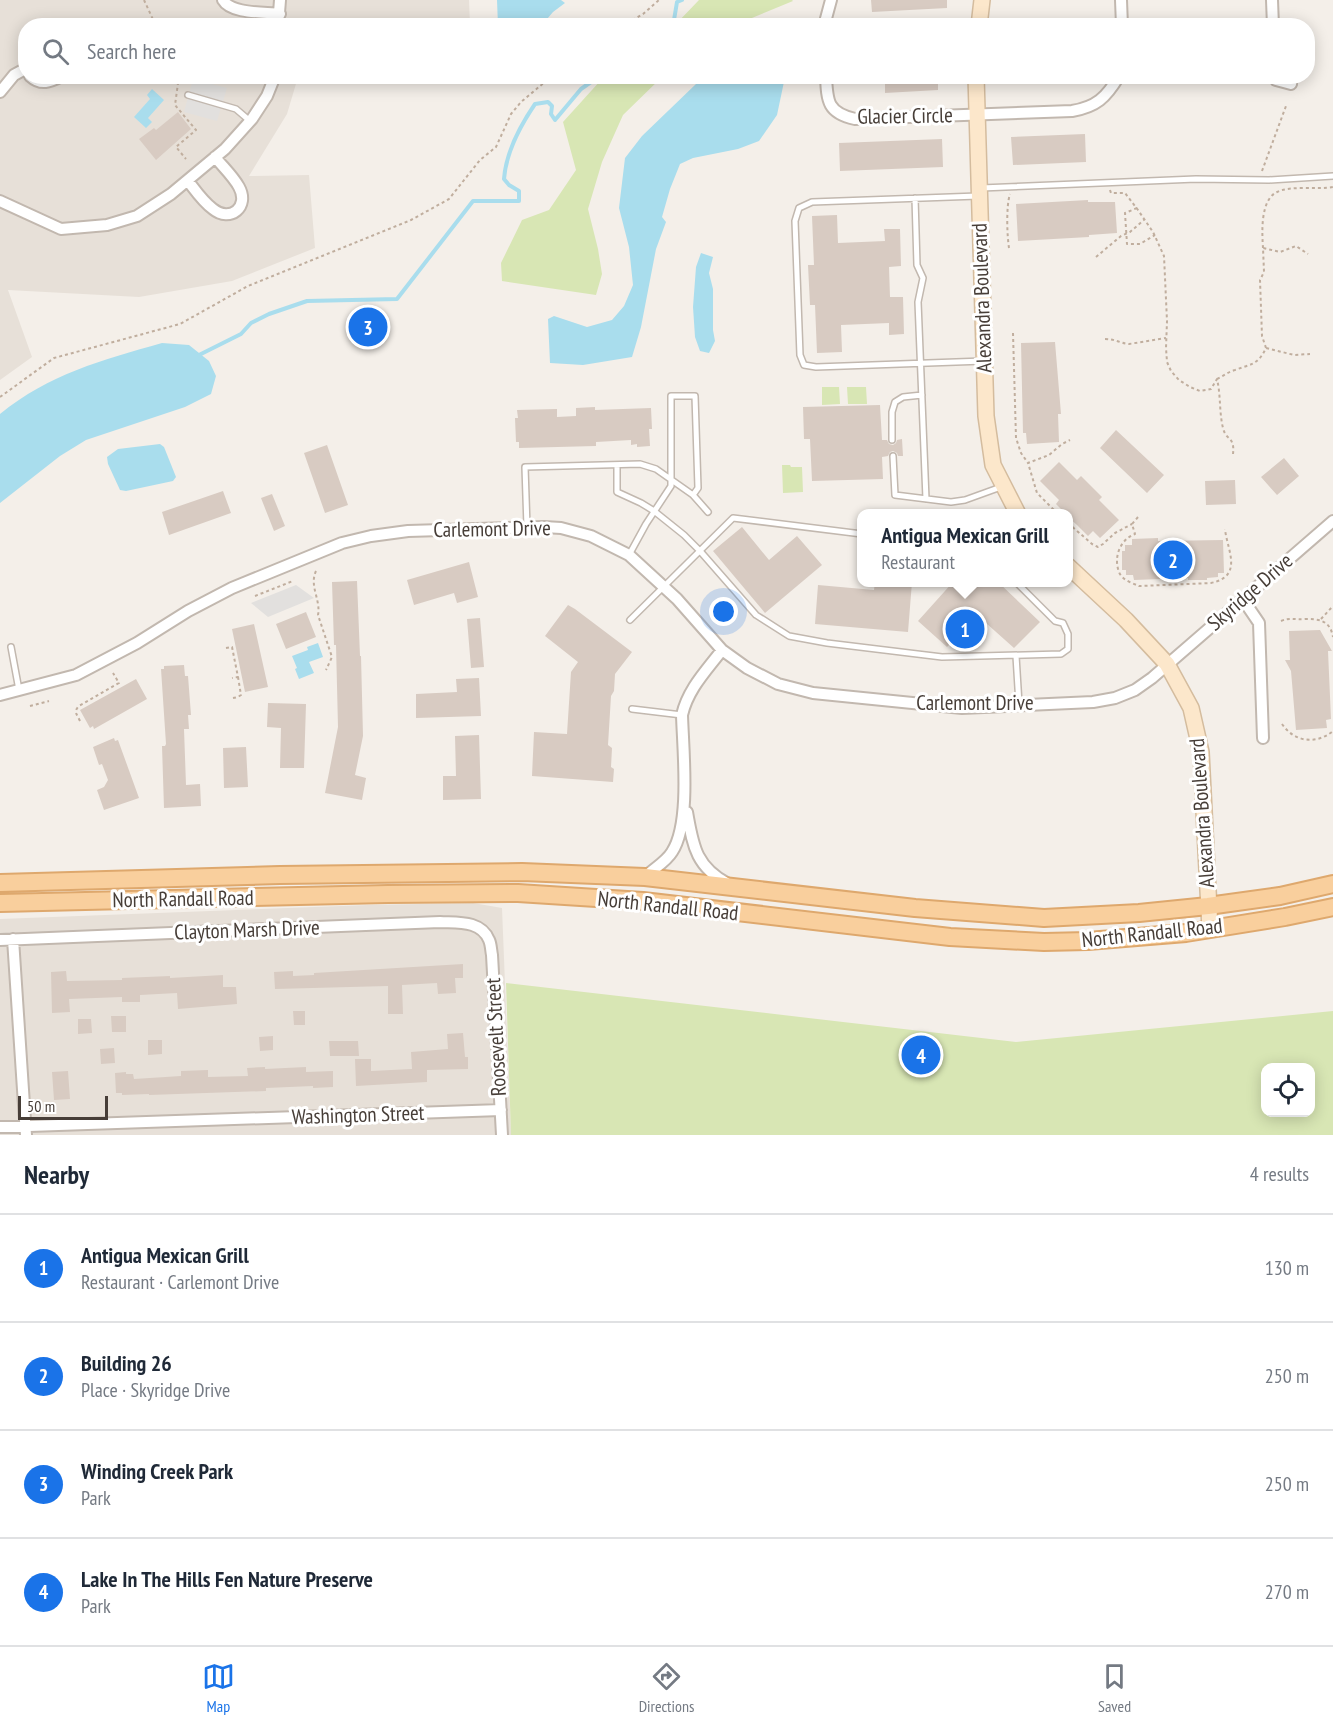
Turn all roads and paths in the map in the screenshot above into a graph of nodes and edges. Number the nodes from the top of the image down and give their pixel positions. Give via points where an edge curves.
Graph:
1 (144, 0) edge
2 (223, 0) edge
3 (280, 0) edge
4 (659, 0) edge
5 (831, 0) edge
6 (982, 0) edge
7 (1121, 0) edge
8 (1272, 0) edge
9 (152, 18) edge
10 (270, 18) edge
11 (279, 18) edge
12 (635, 18) edge
13 (826, 18) edge
14 (980, 18) edge
15 (1122, 18) edge
16 (1273, 18) edge
17 (18, 73) edge
18 (178, 84) edge
19 (272, 84) edge
20 (542, 84) edge
21 (826, 84) edge
22 (976, 84) edge
23 (1114, 84) edge
24 (0, 92) edge
25 (188, 95) dead end
26 (1286, 106) dead end
27 (976, 115) junction
28 (250, 122) junction
29 (215, 157) junction
30 (186, 159) dead end
31 (1333, 176) edge
32 (1258, 180) junction
33 (188, 181) junction
34 (1333, 187) edge
35 (1109, 188) dead end
36 (1010, 191) dead end
37 (979, 192) junction
38 (915, 198) junction
39 (0, 201) edge
40 (1137, 208) junction
41 (1145, 219) junction
42 (1125, 234) junction
43 (1155, 235) junction
44 (1010, 248) dead end
45 (1263, 248) junction
46 (1308, 254) dead end
47 (1096, 257) dead end
48 (1013, 333) dead end
49 (1166, 338) junction
50 (1105, 339) dead end
51 (1266, 348) junction
52 (1310, 354) dead end
53 (985, 361) junction
54 (920, 363) junction
55 (1217, 380) junction
56 (922, 395) junction
57 (0, 397) edge
58 (892, 440) dead end
59 (1070, 440) dead end
60 (1233, 454) dead end
61 (893, 456) dead end
62 (1028, 463) junction
63 (617, 465) junction
64 (671, 480) junction
65 (1004, 486) junction
66 (693, 495) junction
67 (926, 499) junction
68 (1016, 509) edge
69 (1054, 509) edge
70 (654, 512) junction
71 (708, 512) dead end
72 (1137, 517) dead end
73 (1333, 521) edge
74 (1132, 524) junction
75 (527, 527) junction
76 (1073, 527) edge
77 (1225, 529) dead end
78 (857, 534) edge
79 (700, 551) junction
80 (629, 555) junction
81 (1073, 571) edge
82 (316, 572) dead end
83 (293, 581) dead end
84 (665, 587) junction
85 (1021, 587) edge
86 (255, 596) dead end
87 (1242, 598) junction
88 (1333, 606) edge
89 (630, 620) dead end
90 (1320, 620) junction
91 (1281, 621) dead end
92 (1333, 638) edge
93 (11, 647) dead end
94 (226, 648) dead end
95 (722, 650) junction
96 (1016, 656) junction
97 (1167, 664) junction
98 (326, 670) dead end
99 (113, 674) dead end
100 (238, 677) junction
101 (232, 678) dead end
102 (19, 691) junction
103 (0, 695) edge
104 (233, 698) dead end
105 (49, 701) dead end
106 (1019, 704) junction
107 (30, 706) dead end
108 (632, 709) dead end
109 (682, 715) junction
110 (80, 721) dead end
111 (1282, 724) dead end
112 (1333, 731) edge
113 (1263, 738) dead end
114 (684, 797) junction
115 (645, 877) junction
116 (0, 883) edge
117 (1333, 884) edge
118 (735, 887) junction
119 (0, 903) edge
120 (1208, 906) junction
121 (1333, 907) edge
122 (1210, 928) junction
123 (13, 939) junction
124 (489, 939) joint
125 (0, 940) edge
126 (501, 1110) junction
127 (0, 1127) edge
128 (26, 1130) edge
129 (502, 1135) edge

1 - 9 path
2 - 10 street via 232,9
3 - 11 street
4 - 12 path
5 - 13 street
6 - 14 street
7 - 15 street
8 - 16 street
17 - 24 street
18 - 30 path via 176,105 196,130 176,147
19 - 28 street
20 - 57 path via 511,114 496,147 480,160 449,199 411,220 248,286 180,324 54,358
21 - 27 street, Glacier Circle via 832,107 842,116 855,119
22 - 27 street, Alexandra Boulevard
23 - 27 street via 1098,102 1084,109
25 - 28 lane via 236,109
26 - 32 path
27 - 37 street, Alexandra Boulevard
28 - 29 street
29 - 33 street
29 - 33 street via 239,188 239,209 231,214 212,209
31 - 32 lane
32 - 37 lane via 1196,179
33 - 39 street via 137,216 107,225 61,229
34 - 45 path via 1278,191 1272,195 1262,222
35 - 40 path via 1111,193 1125,193
36 - 44 path
37 - 38 lane
37 - 53 street, Alexandra Boulevard
38 - 54 lane via 917,265 923,278 918,302
38 - 54 lane via 812,202 799,208 795,221 800,355 804,365
40 - 41 path
40 - 42 path via 1125,213
41 - 42 path
41 - 43 path
42 - 43 path via 1127,244 1140,244
42 - 47 path
43 - 49 path via 1164,256
45 - 46 path via 1280,252 1296,246
45 - 51 path via 1264,272 1260,280
48 - 62 path via 1016,438
49 - 50 path via 1129,344
49 - 55 path via 1167,362 1179,380 1205,391
51 - 52 path via 1294,355
51 - 55 path via 1253,364
53 - 54 lane
53 - 65 street, Alexandra Boulevard via 986,416 993,465
54 - 56 lane
55 - 60 path via 1224,433 1234,444
56 - 58 lane via 895,402
56 - 67 lane
59 - 62 path via 1049,455
61 - 67 lane via 895,495
62 - 69 path via 1036,493
63 - 64 lane via 640,464
63 - 70 lane via 618,492
63 - 75 lane via 525,468
64 - 66 lane
64 - 66 lane via 671,396 695,396 698,488
64 - 70 lane
65 - 67 lane via 965,500
65 - 68 street, Alexandra Boulevard
66 - 71 lane
70 - 79 lane
70 - 80 lane
72 - 74 path
73 - 87 street, Skyridge Drive
74 - 76 path via 1098,547
74 - 77 path via 1135,534 1119,547 1118,565 1123,577 1139,586 1221,580 1232,559
75 - 80 street, Carlemont Drive via 561,528 591,536
75 - 102 street, Carlemont Drive via 408,531 342,543 232,588 76,675
78 - 79 lane via 733,518
79 - 84 lane
79 - 96 lane via 756,615 789,636 938,657
80 - 84 street, Carlemont Drive
81 - 97 street, Alexandra Boulevard
82 - 98 path via 313,580 318,615 332,657
83 - 86 path
84 - 89 lane
84 - 95 street, Carlemont Drive
85 - 96 lane via 1055,621 1063,623 1068,649 1061,654
87 - 97 street, Skyridge Drive
87 - 113 street via 1259,623
88 - 90 path
90 - 91 path
90 - 92 path via 1329,626
93 - 102 lane
94 - 100 path via 232,647
95 - 106 street, Carlemont Drive via 778,684 813,693 962,708
95 - 109 street via 697,682
96 - 106 lane
97 - 106 street, Carlemont Drive via 1142,685 1114,699
97 - 120 street, Alexandra Boulevard via 1191,708 1201,752
99 - 110 path via 119,683 75,709
100 - 101 path
100 - 104 path via 241,695
102 - 103 street, Carlemont Drive
105 - 107 path
108 - 109 lane
109 - 114 street
111 - 112 path via 1290,733 1306,740 1316,740
114 - 115 street via 681,834 674,849
114 - 118 street via 693,847 702,862
115 - 116 main road, North Randall Road via 466,872
115 - 118 main road, North Randall Road
117 - 120 main road, North Randall Road
118 - 120 main road, North Randall Road via 1044,918
119 - 122 main road, North Randall Road via 518,893 643,902 950,937 1044,942 1136,938
120 - 122 street, Alexandra Boulevard
121 - 122 main road, North Randall Road
123 - 124 street, Clayton Marsh Drive via 440,922 470,923
123 - 125 street, Clayton Marsh Drive
123 - 128 street
124 - 126 street, Roosevelt Street
126 - 128 street, Washington Street
126 - 129 street, Roosevelt Street
127 - 128 street, Washington Street

